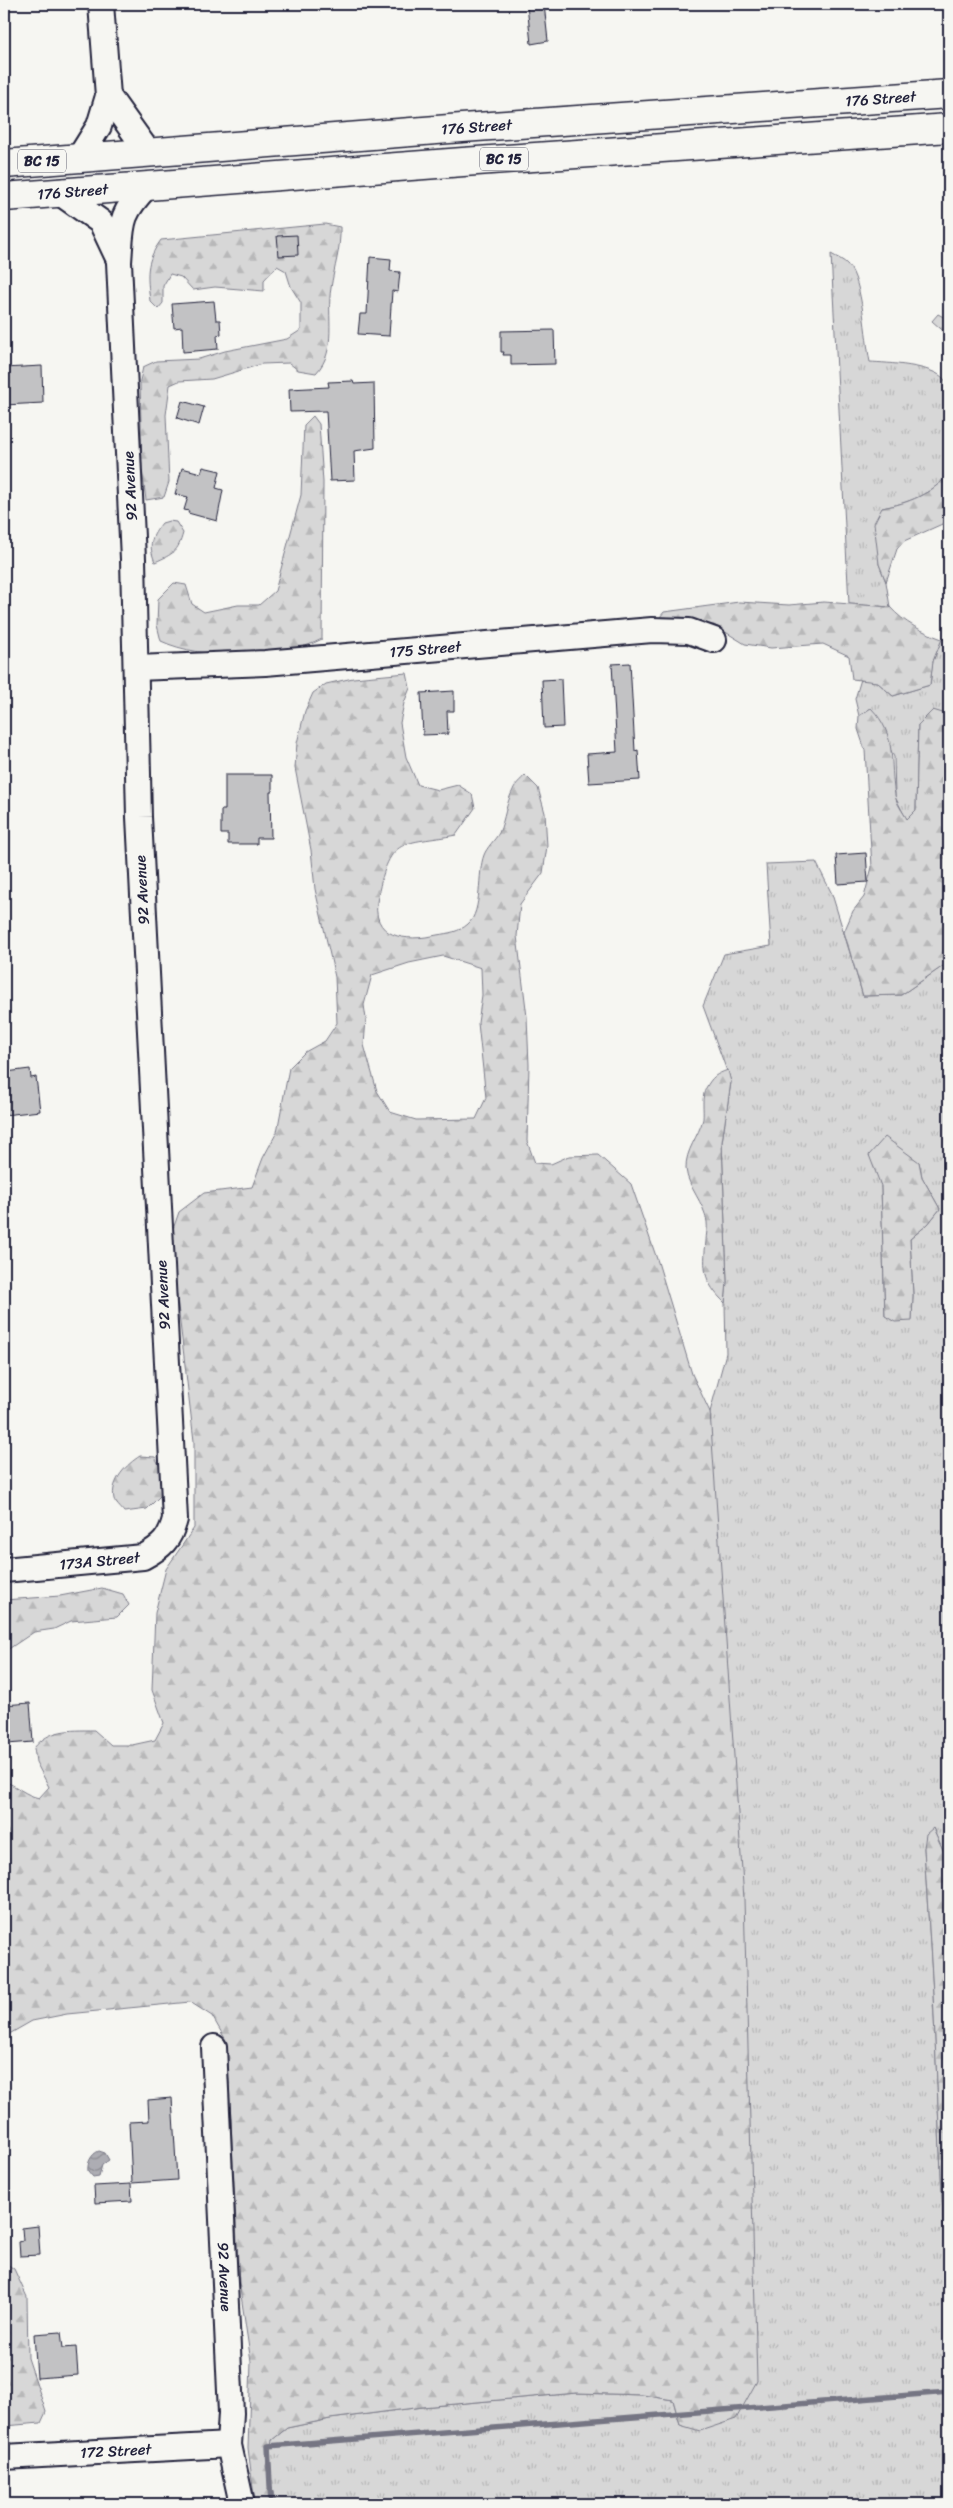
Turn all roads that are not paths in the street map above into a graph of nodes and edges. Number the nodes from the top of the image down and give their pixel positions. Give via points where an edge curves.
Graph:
1 (101, 4) edge
2 (949, 94) edge
3 (108, 96) junction
4 (949, 128) edge
5 (148, 152) junction
6 (79, 158) junction
7 (4, 164) edge
8 (147, 186) junction
9 (60, 193) junction
10 (4, 198) edge
11 (119, 262) junction
12 (714, 640) dead end
13 (136, 668) junction
14 (175, 1519) joint
15 (4, 1570) edge
16 (214, 2048) dead end
17 (229, 2445) junction
18 (4, 2457) edge
19 (242, 2504) edge

1 - 3 street
2 - 5 highway, 176 Street / BC 15
3 - 5 street
3 - 6 street via 99,126
4 - 8 highway, 176 Street / BC 15
5 - 6 highway, 176 Street / BC 15
6 - 7 highway, 176 Street / BC 15
8 - 9 highway, 176 Street / BC 15
8 - 11 street, 92 Avenue via 126,210
9 - 10 highway, 176 Street / BC 15
9 - 11 street, 92 Avenue via 101,222
11 - 13 street, 92 Avenue
12 - 13 street, 175 Street via 689,631 652,630 265,663
13 - 14 street, 92 Avenue via 144,920
14 - 15 street, 173A Street via 168,1540 143,1557
16 - 17 street, 92 Avenue via 232,2413
17 - 18 street, 172 Street
17 - 19 street, 92 Avenue

